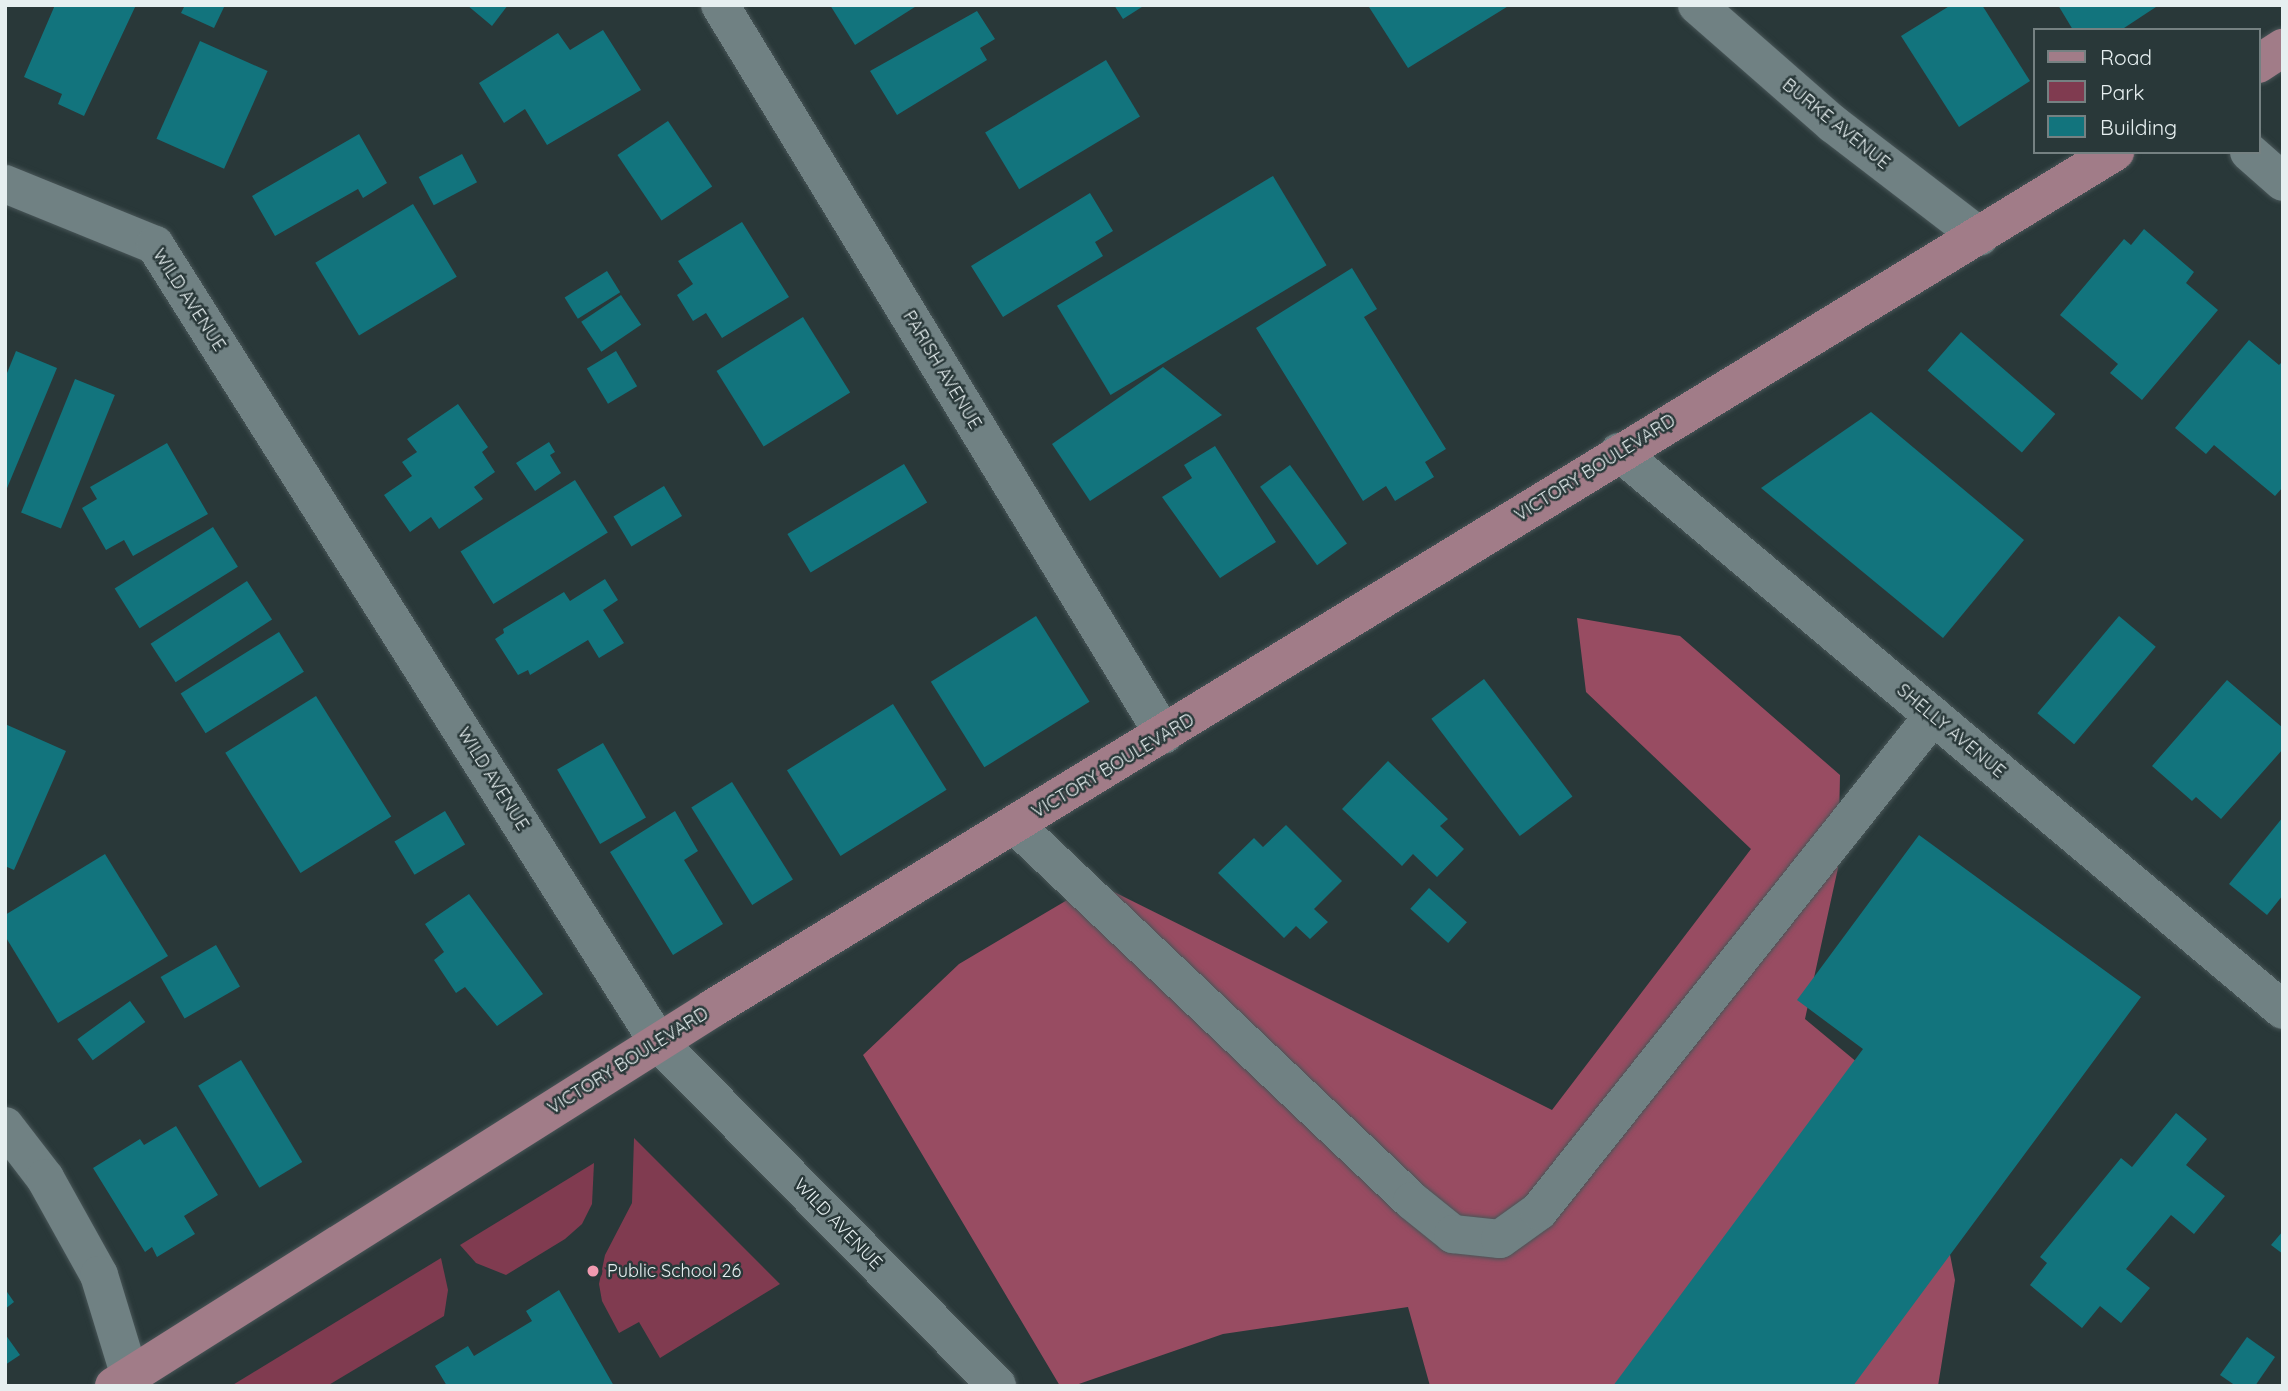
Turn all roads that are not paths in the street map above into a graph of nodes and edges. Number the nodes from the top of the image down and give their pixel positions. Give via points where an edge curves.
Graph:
1 (720, 5) edge
2 (1697, 5) edge
3 (2283, 48) edge
4 (2260, 63) edge
5 (2112, 154) edge
6 (2251, 154) edge
7 (2283, 182) edge
8 (5, 184) edge
9 (1980, 237) junction
10 (1619, 452) junction
11 (1933, 716) junction
12 (1164, 735) junction
13 (1015, 825) junction
14 (2283, 1010) edge
15 (658, 1041) junction
16 (5, 1126) edge
17 (125, 1383) edge
18 (997, 1386) edge

1 - 12 street, PARISH AVENUE
2 - 9 street, BURKE AVENUE via 1833,124
3 - 4 main road
5 - 9 main road, VICTORY BOULEVARD
6 - 7 street
8 - 15 street, WILD AVENUE via 156,245
9 - 10 main road, VICTORY BOULEVARD
10 - 11 street, SHELLY AVENUE
10 - 12 main road, VICTORY BOULEVARD
11 - 13 street via 1539,1211 1500,1239 1453,1234 1412,1201
11 - 14 street, SHELLY AVENUE
12 - 13 main road, VICTORY BOULEVARD
13 - 15 main road, VICTORY BOULEVARD
15 - 17 main road, VICTORY BOULEVARD
15 - 18 street, WILD AVENUE
16 - 17 street via 45,1178 99,1275

